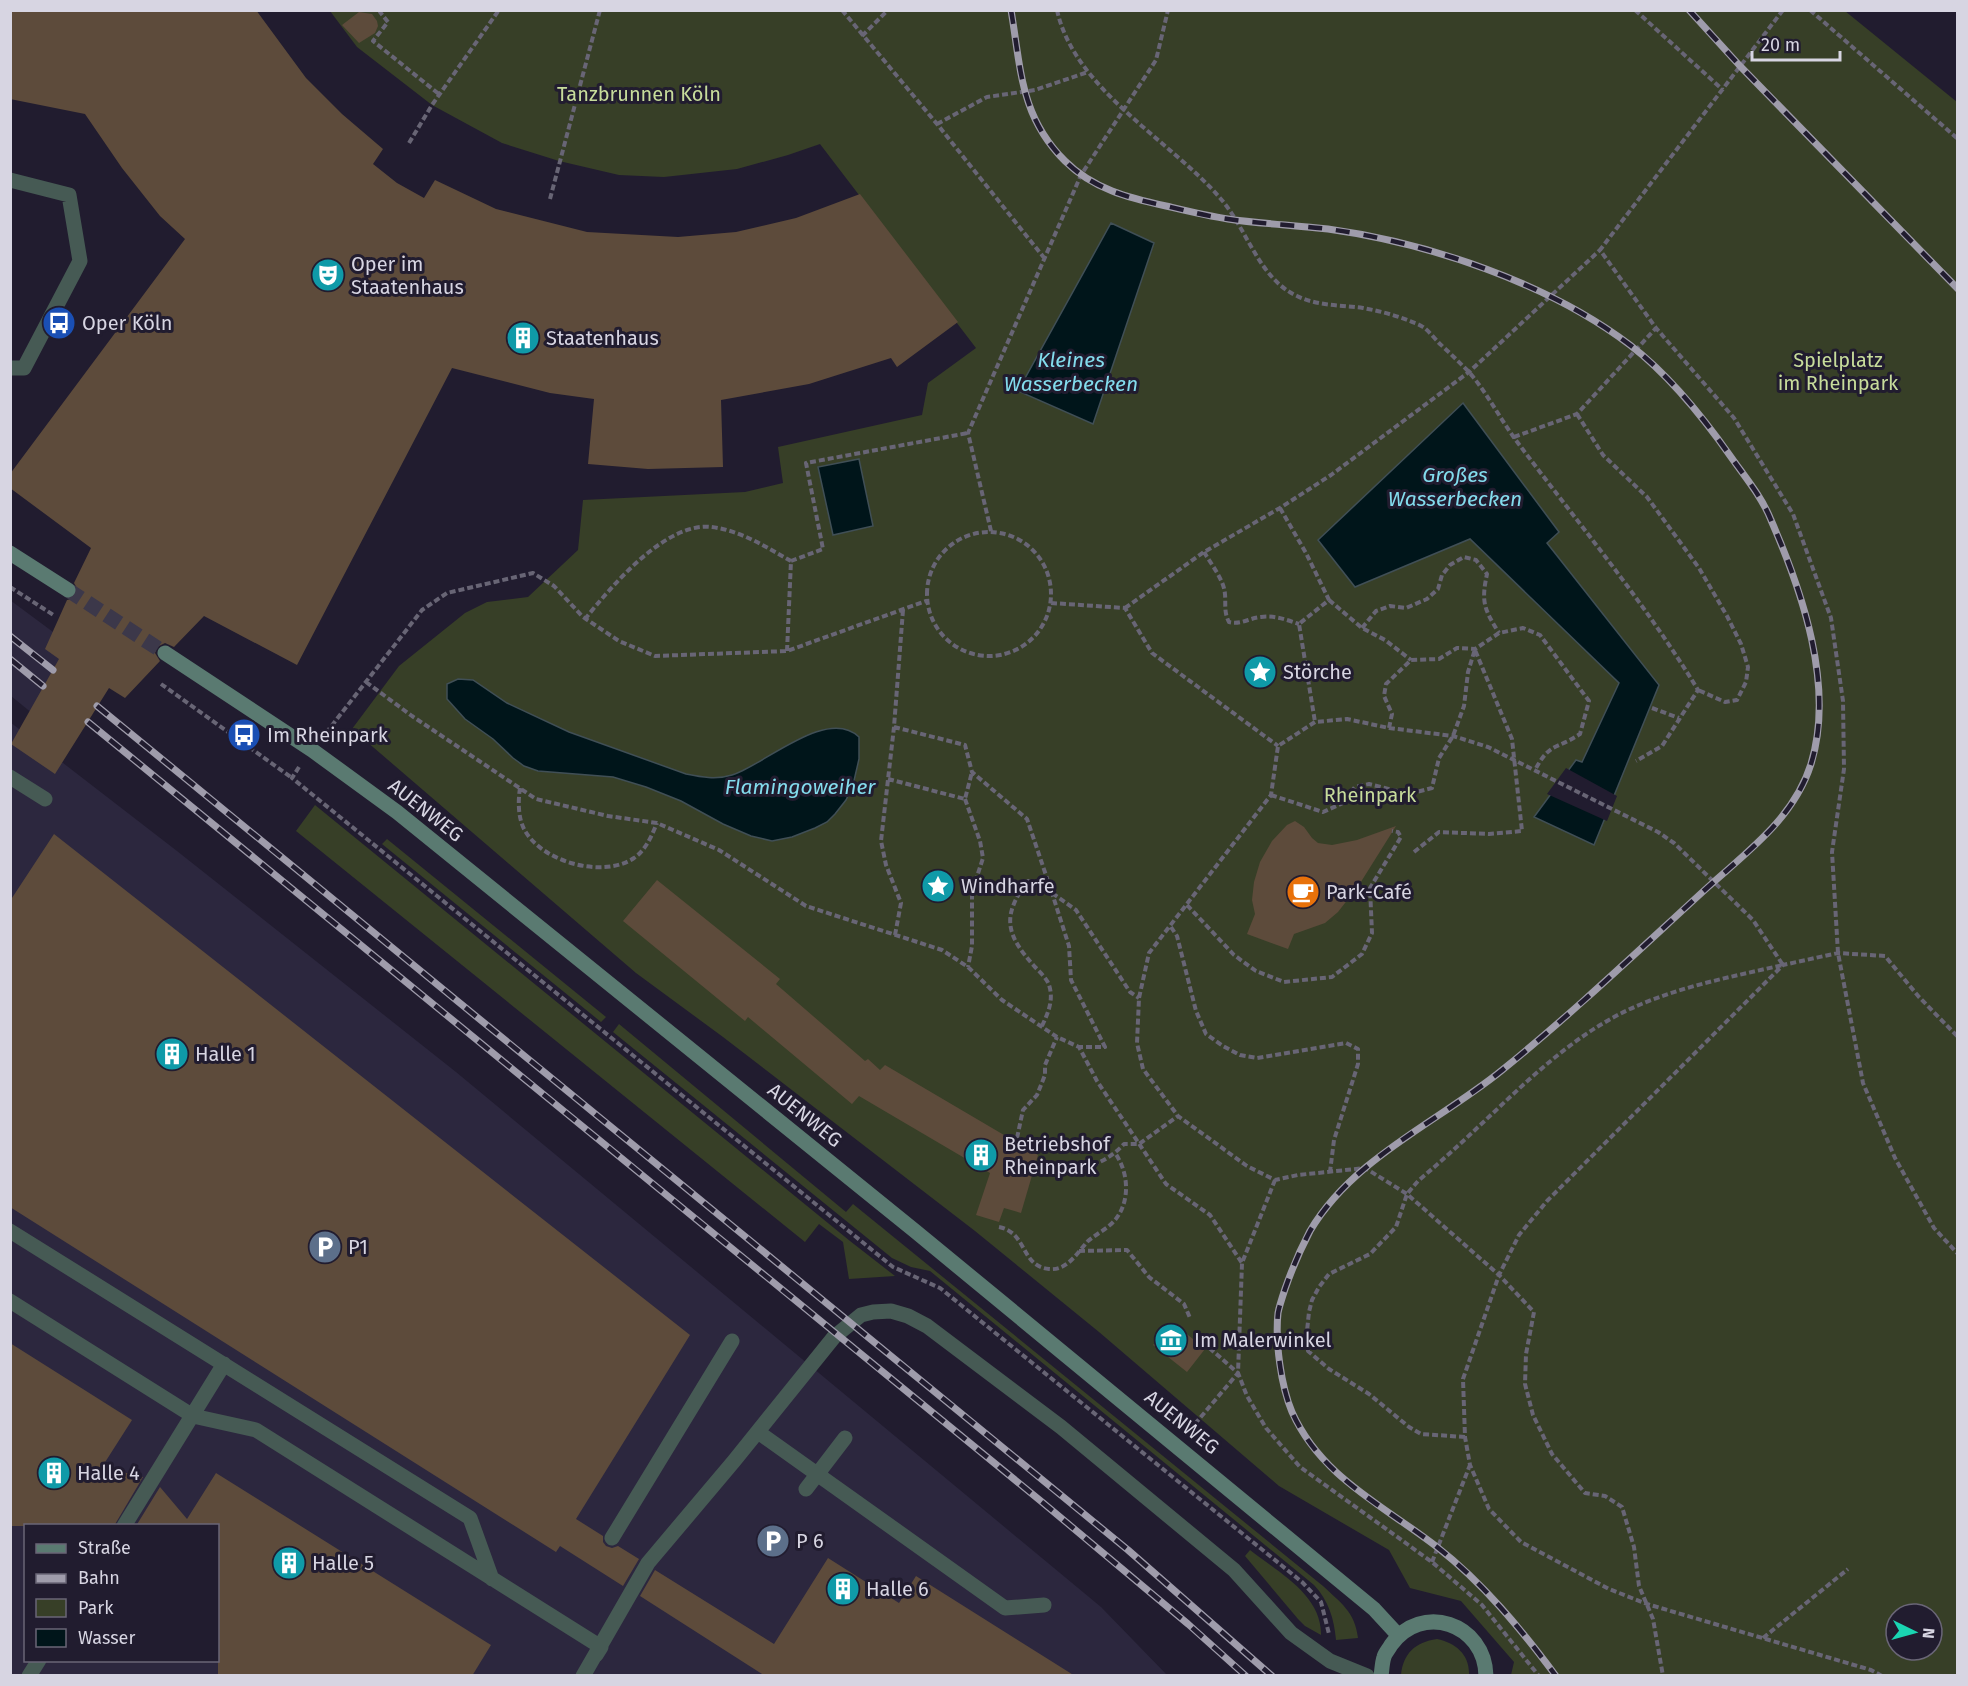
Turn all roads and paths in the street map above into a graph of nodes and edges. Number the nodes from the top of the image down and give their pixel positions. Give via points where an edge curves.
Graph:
1 (499, 10) edge
2 (600, 10) edge
3 (842, 10) edge
4 (888, 10) edge
5 (1057, 10) edge
6 (1168, 10) edge
7 (1635, 10) edge
8 (1783, 10) edge
9 (1810, 10) edge
10 (380, 11) edge
11 (862, 36) junction
12 (1088, 72) junction
13 (1723, 90) junction
14 (440, 95) junction
15 (1124, 110) junction
16 (938, 124) junction
17 (1958, 139) edge
18 (409, 143) dead end
19 (10, 180) edge
20 (550, 199) dead end
21 (1600, 250) junction
22 (1045, 259) junction
23 (1656, 328) junction
24 (10, 368) edge
25 (1470, 372) junction
26 (1577, 414) junction
27 (968, 434) junction
28 (1514, 437) junction
29 (1280, 508) junction
30 (991, 531) junction
31 (10, 552) edge
32 (1204, 552) junction
33 (791, 561) junction
34 (10, 587) edge
35 (68, 590) tunnel mouth
36 (1329, 600) junction
37 (926, 601) junction
38 (1051, 603) junction
39 (1125, 608) junction
40 (903, 610) junction
41 (55, 616) dead end
42 (585, 619) junction
43 (1299, 624) junction
44 (1362, 628) junction
45 (1499, 633) junction
46 (1475, 649) junction
47 (787, 651) junction
48 (165, 653) tunnel mouth
49 (1411, 660) junction
50 (366, 682) junction
51 (161, 684) dead end
52 (1698, 690) junction
53 (1652, 708) dead end
54 (1679, 718) junction
55 (1315, 722) junction
56 (894, 727) junction
57 (1389, 728) junction
58 (1453, 736) junction
59 (1278, 746) junction
60 (312, 750) junction
61 (1636, 761) dead end
62 (1535, 770) junction
63 (972, 772) junction
64 (10, 777) edge
65 (292, 778) junction
66 (888, 779) junction
67 (520, 788) junction
68 (1271, 795) junction
69 (45, 799) dead end
70 (965, 799) junction
71 (657, 823) junction
72 (1392, 831) dead end
73 (1414, 852) dead end
74 (1052, 893) junction
75 (1187, 905) junction
76 (1171, 927) junction
77 (895, 935) junction
78 (1838, 953) junction
79 (1783, 965) junction
80 (968, 967) junction
81 (1139, 998) junction
82 (1042, 1026) junction
83 (1057, 1037) junction
84 (1958, 1037) edge
85 (1079, 1047) junction
86 (1178, 1116) junction
87 (1017, 1138) dead end
88 (1139, 1144) junction
89 (1115, 1153) junction
90 (1039, 1167) dead end
91 (1330, 1172) junction
92 (1275, 1180) junction
93 (1407, 1194) junction
94 (999, 1227) dead end
95 (10, 1231) edge
96 (1079, 1251) junction
97 (1958, 1254) edge
98 (1242, 1263) junction
99 (1499, 1275) junction
100 (10, 1301) edge
101 (1190, 1318) dead end
102 (1198, 1338) dead end
103 (732, 1341) dead end
104 (224, 1364) junction
105 (1238, 1373) junction
106 (193, 1416) junction
107 (256, 1430) junction
108 (758, 1432) junction
109 (1465, 1437) junction
110 (845, 1438) dead end
111 (1178, 1445) junction
112 (1470, 1465) junction
113 (806, 1489) dead end
114 (125, 1524) edge
115 (612, 1538) dead end
116 (1432, 1562) junction
117 (1848, 1569) dead end
118 (492, 1579) junction
119 (1647, 1604) junction
120 (1044, 1605) dead end
121 (1398, 1635) junction
122 (1762, 1638) junction
123 (600, 1647) junction
124 (1330, 1660) junction
125 (38, 1662) edge
126 (1870, 1673) edge
127 (29, 1676) edge
128 (583, 1676) edge
129 (1367, 1676) edge
130 (1381, 1676) edge
131 (1486, 1676) edge
132 (1539, 1676) edge
133 (1664, 1676) edge
134 (1882, 1676) edge

1 - 14 path
2 - 20 path
3 - 11 path
4 - 11 path
5 - 12 path via 1068,44
6 - 15 path via 1156,60
7 - 13 path
8 - 13 path
9 - 17 path
10 - 14 path via 388,22 373,41
11 - 16 path
12 - 15 path
12 - 16 path via 1035,90 987,97
13 - 21 path
14 - 18 path
15 - 22 path via 1081,175
15 - 25 path via 1222,200 1268,273 1282,287 1308,300 1376,311 1423,327
16 - 22 path
19 - 24 lane via 69,195 80,261 24,368
21 - 23 path
21 - 25 path
22 - 27 path
23 - 26 path
23 - 78 path via 1734,418 1793,514 1831,618 1843,701 1844,769 1832,852
25 - 28 path
25 - 29 path
26 - 28 path
26 - 52 path via 1603,455 1647,497 1699,568 1741,644 1748,667 1737,700 1725,702
27 - 30 path
27 - 33 path via 806,464 823,549
28 - 52 path via 1623,580
29 - 32 path
29 - 36 path
30 - 37 path via 969,534 951,544 936,560 928,580
30 - 38 path via 1011,535 1029,546 1043,562 1051,581
31 - 35 street
32 - 39 path
32 - 43 path via 1223,584 1224,613 1229,622 1238,624 1264,616
33 - 42 path via 744,536 696,527 642,558
33 - 47 path
34 - 41 path
36 - 43 path
36 - 44 path
37 - 38 path via 933,623 946,640 966,652 988,657 1010,653 1030,642 1044,624
37 - 40 path
38 - 39 path
39 - 59 path via 1152,653
40 - 47 path
40 - 56 path
42 - 47 path via 619,641 656,656
42 - 50 path via 554,586 533,573 447,593 422,610
43 - 55 path
44 - 45 path via 1376,611 1390,606 1406,608 1428,599 1438,590 1450,565 1464,557 1476,560 1487,574 1485,610
44 - 49 path
45 - 46 path
45 - 62 path via 1523,628 1540,635 1590,701 1580,734 1549,748
46 - 49 path via 1457,648 1439,659
46 - 58 path via 1464,706
46 - 73 path via 1512,739 1522,831 1439,832
48 - 60 street, AUENWEG
49 - 57 path via 1386,684 1384,696 1392,714
50 - 60 path
50 - 67 path
51 - 65 path
52 - 54 path
53 - 54 path
54 - 61 path via 1662,746
55 - 57 path via 1347,719
55 - 59 path
56 - 63 path via 965,745
56 - 66 path
57 - 58 path
58 - 62 path via 1488,747
58 - 68 path via 1439,758 1432,788 1409,794 1369,784 1355,787 1343,803 1323,813
59 - 68 path
60 - 65 path
60 - 111 street, AUENWEG via 397,812
62 - 79 path via 1674,843 1753,920
63 - 70 path
63 - 74 path via 1028,819
64 - 69 lane
65 - 124 path via 893,1267 940,1288 1302,1582 1321,1602 1328,1627
66 - 70 path
66 - 77 path via 881,841 901,903
67 - 71 path via 536,799
67 - 71 path via 518,803 523,828 535,844 579,866 605,868 634,858 649,842
68 - 75 path
70 - 80 path via 983,858 972,892
71 - 77 path via 719,850 806,906
72 - 75 path via 1401,837 1370,888 1372,933 1362,954 1332,977 1284,982 1256,971 1234,955
74 - 81 path via 1076,910 1130,992
74 - 82 path via 1041,884 1028,881 1010,916 1013,939 1049,983 1051,997
74 - 85 path via 1069,946 1071,980 1104,1047
75 - 76 path
76 - 81 path via 1149,953
76 - 91 path via 1206,1034 1223,1046 1257,1059 1346,1043 1358,1049 1358,1064 1334,1140
77 - 80 path via 942,950
78 - 79 path
78 - 84 path via 1886,956
78 - 97 path via 1863,1083 1895,1158 1934,1228
79 - 93 path via 1664,995 1615,1017 1526,1081
79 - 99 path via 1547,1202 1519,1235
80 - 82 path via 1002,1000
81 - 86 path via 1137,1043 1143,1069
82 - 83 path
83 - 85 path
83 - 87 path via 1037,1095 1023,1110
85 - 88 path
86 - 88 path
86 - 92 path via 1247,1166
88 - 89 path via 1124,1144
88 - 98 path via 1166,1184 1210,1215
89 - 90 path via 1076,1170
89 - 96 path via 1126,1179 1120,1212
91 - 92 path
91 - 93 path via 1365,1168
92 - 98 path
93 - 99 path
93 - 109 path via 1396,1227 1370,1254 1329,1274 1319,1287 1309,1312 1308,1352 1421,1434
94 - 96 path via 1014,1233 1040,1267 1060,1268
95 - 104 lane
96 - 101 path via 1127,1250 1149,1277 1184,1304
98 - 105 path
99 - 109 path via 1463,1379
99 - 119 path via 1534,1312 1525,1384 1533,1415 1552,1454 1585,1493 1605,1496 1622,1507 1634,1547 1639,1586
100 - 106 lane
100 - 107 lane via 193,1416
102 - 105 path
103 - 115 lane
104 - 106 lane
104 - 118 lane via 470,1518
105 - 111 path
105 - 116 path via 1266,1428 1300,1467
106 - 107 lane
106 - 114 lane
107 - 118 lane
107 - 123 lane
108 - 120 lane via 1005,1608
108 - 123 lane via 648,1563
108 - 124 lane via 834,1337 861,1314 891,1311 908,1316 927,1326 1061,1427 1234,1570 1291,1632
109 - 112 path
110 - 113 lane
111 - 121 street, AUENWEG via 1374,1609
112 - 116 path
112 - 119 path via 1489,1509 1521,1542 1609,1589
116 - 132 path via 1482,1605
117 - 122 path
118 - 128 lane via 601,1647
119 - 122 path
119 - 133 path
121 - 130 street via 1384,1656
121 - 131 street via 1414,1625 1433,1621 1451,1624 1467,1633 1479,1647
122 - 126 path
123 - 128 lane
124 - 129 lane
125 - 127 lane
126 - 134 path

